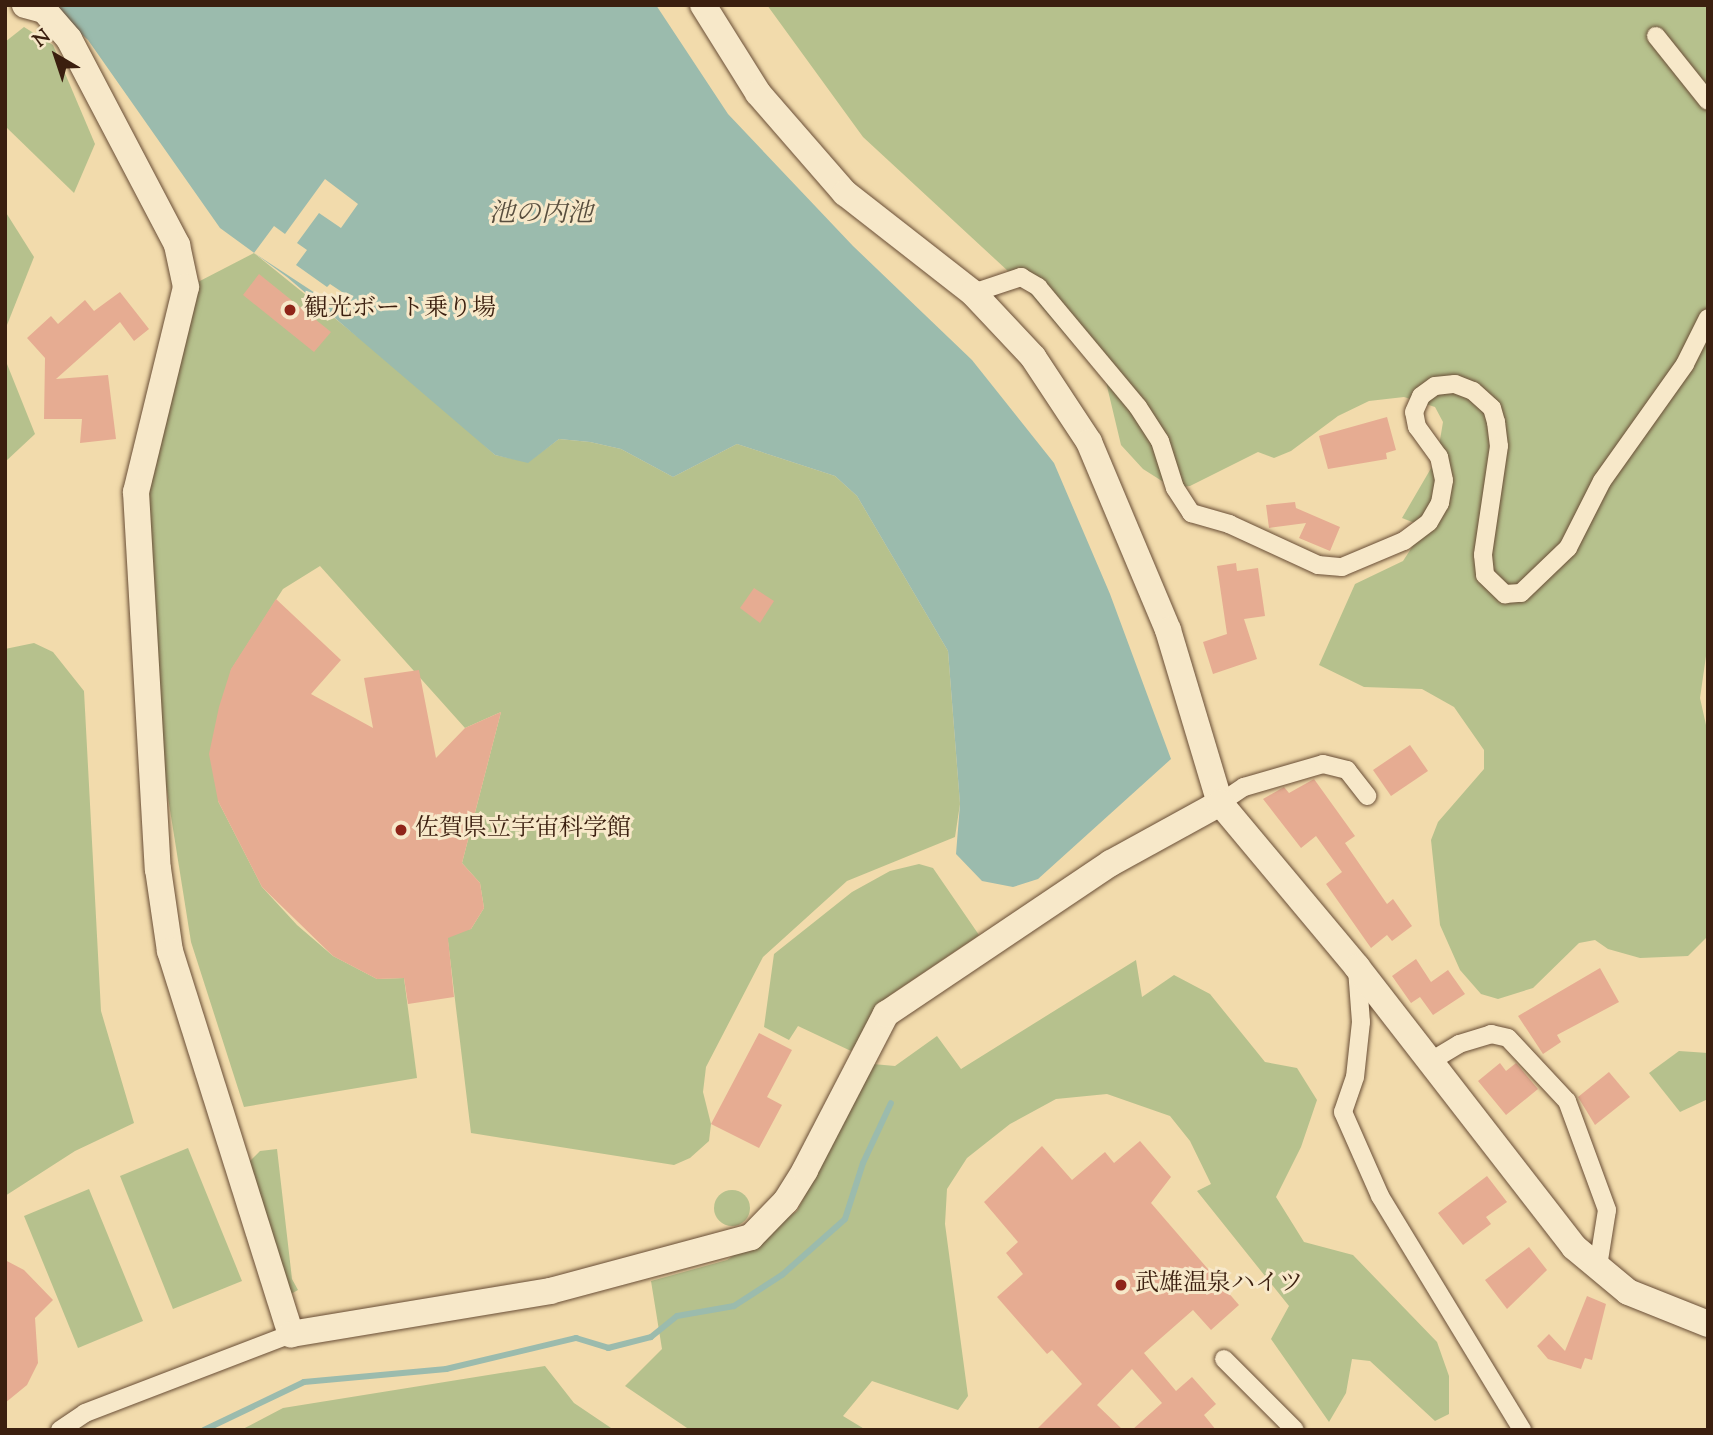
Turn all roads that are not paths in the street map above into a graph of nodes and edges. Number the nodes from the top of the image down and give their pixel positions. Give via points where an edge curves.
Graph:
1 (25, 5) edge
2 (703, 5) edge
3 (1656, 36) dead end
4 (1708, 101) edge
5 (974, 293) junction
6 (1708, 318) edge
7 (1367, 796) dead end
8 (1220, 803) junction
9 (1357, 967) junction
10 (1430, 1061) junction
11 (1598, 1266) junction
12 (1708, 1324) edge
13 (291, 1334) junction
14 (1224, 1359) dead end
15 (60, 1430) edge
16 (1295, 1430) edge
17 (1522, 1430) edge

1 - 13 street via 44,10 69,39 177,245 186,287 136,492 158,869 170,951
2 - 5 street via 758,93 845,193
3 - 4 street
5 - 6 street via 1021,277 1038,287 1138,407 1160,442 1175,488 1191,513 1229,524 1318,565 1342,567 1404,541 1429,522 1440,503 1444,480 1439,457 1417,427 1415,412 1421,396 1435,386 1455,384 1473,391 1492,408 1496,422 1499,446 1483,555 1485,575 1505,594 1521,593 1568,548 1602,481 1685,364
5 - 8 street via 1033,357 1089,442 1168,630
7 - 8 street via 1347,770 1323,764 1244,787
8 - 9 street
8 - 13 street via 1111,863 886,1014 792,1191 751,1237 550,1291
9 - 10 street
9 - 17 street via 1361,1022 1355,1077 1343,1112 1380,1196
10 - 11 street via 1574,1247
10 - 11 street via 1459,1044 1491,1034 1508,1038 1567,1101 1607,1210
11 - 12 street via 1628,1292
13 - 15 street via 85,1413
14 - 16 street

